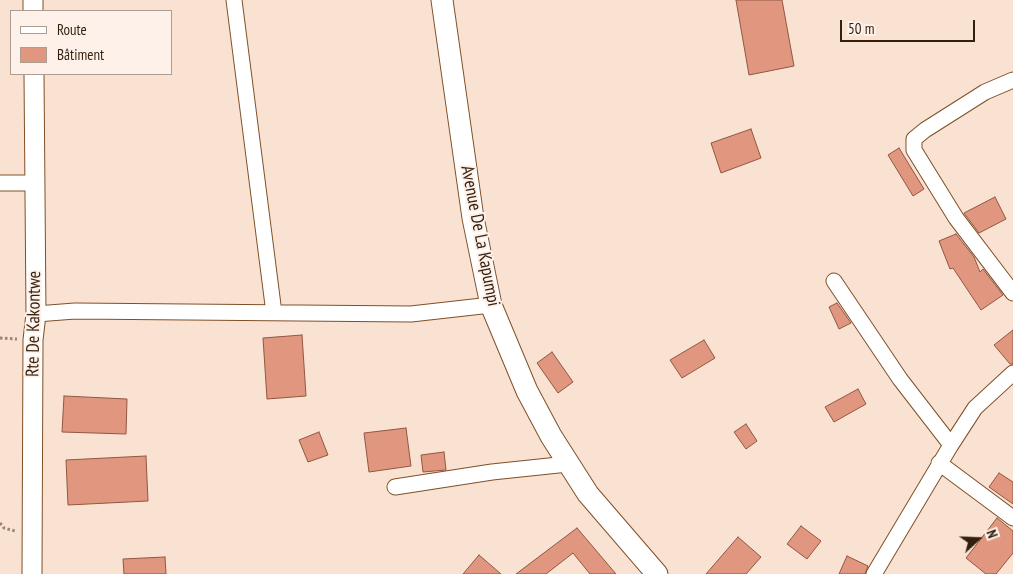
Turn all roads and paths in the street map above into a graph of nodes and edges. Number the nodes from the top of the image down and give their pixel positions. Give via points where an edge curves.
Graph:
1 (234, 0) edge
2 (442, 0) edge
3 (34, 75) edge
4 (1013, 80) edge
5 (0, 183) edge
6 (35, 183) junction
7 (834, 282) dead end
8 (1013, 293) edge
9 (491, 305) junction
10 (274, 313) junction
11 (36, 314) junction
12 (1012, 376) edge
13 (951, 445) junction
14 (939, 463) junction
15 (568, 464) junction
16 (395, 487) dead end
17 (1013, 518) edge
18 (32, 574) edge
19 (657, 574) edge
20 (874, 574) edge

1 - 10 street
2 - 9 main road, Avenue De La Kapumpi via 473,218
3 - 6 street, Rte De Kakontwe
4 - 8 street via 985,92 914,139 914,150 956,218
5 - 6 street
6 - 11 street, Rte De Kakontwe
7 - 13 street via 900,379
9 - 10 street via 411,314
9 - 15 main road, Avenue De La Kapumpi via 527,391
10 - 11 street via 75,311
11 - 18 street, Rte De Kakontwe via 33,340
12 - 13 street via 975,408
13 - 14 street
14 - 17 street
14 - 20 street
15 - 16 street
15 - 19 main road, Avenue De La Kapumpi via 588,494

